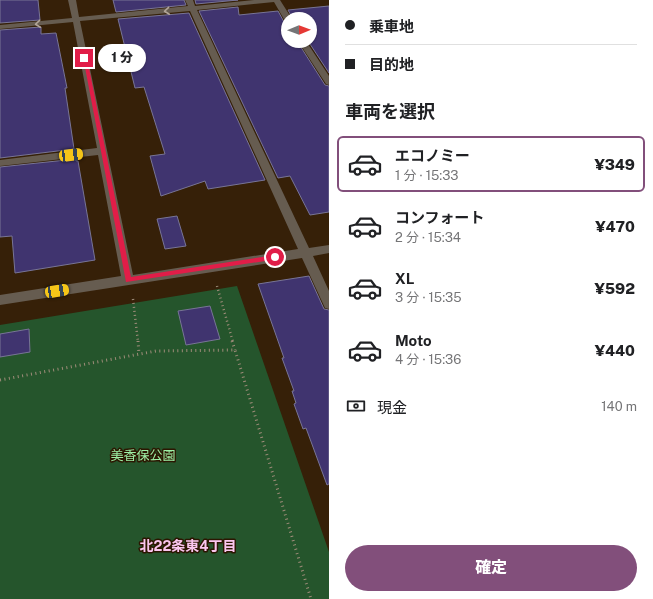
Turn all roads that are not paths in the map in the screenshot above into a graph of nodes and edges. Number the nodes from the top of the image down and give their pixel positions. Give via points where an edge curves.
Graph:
1 (72, 0) edge
2 (276, 0) edge
3 (191, 4) edge
4 (284, 12) edge
5 (76, 20) junction
6 (0, 27) edge
7 (307, 48) edge
8 (329, 82) edge
9 (103, 151) junction
10 (0, 163) edge
11 (329, 249) edge
12 (305, 253) junction
13 (128, 280) junction
14 (0, 300) edge
15 (329, 304) edge

1 - 5 street
2 - 3 street
2 - 4 street
3 -> 5 street
3 - 12 street
5 -> 6 street
5 - 9 street
7 - 8 street
9 - 10 street
9 - 13 street
11 - 12 street
12 - 13 street
12 - 15 street
13 - 14 street

